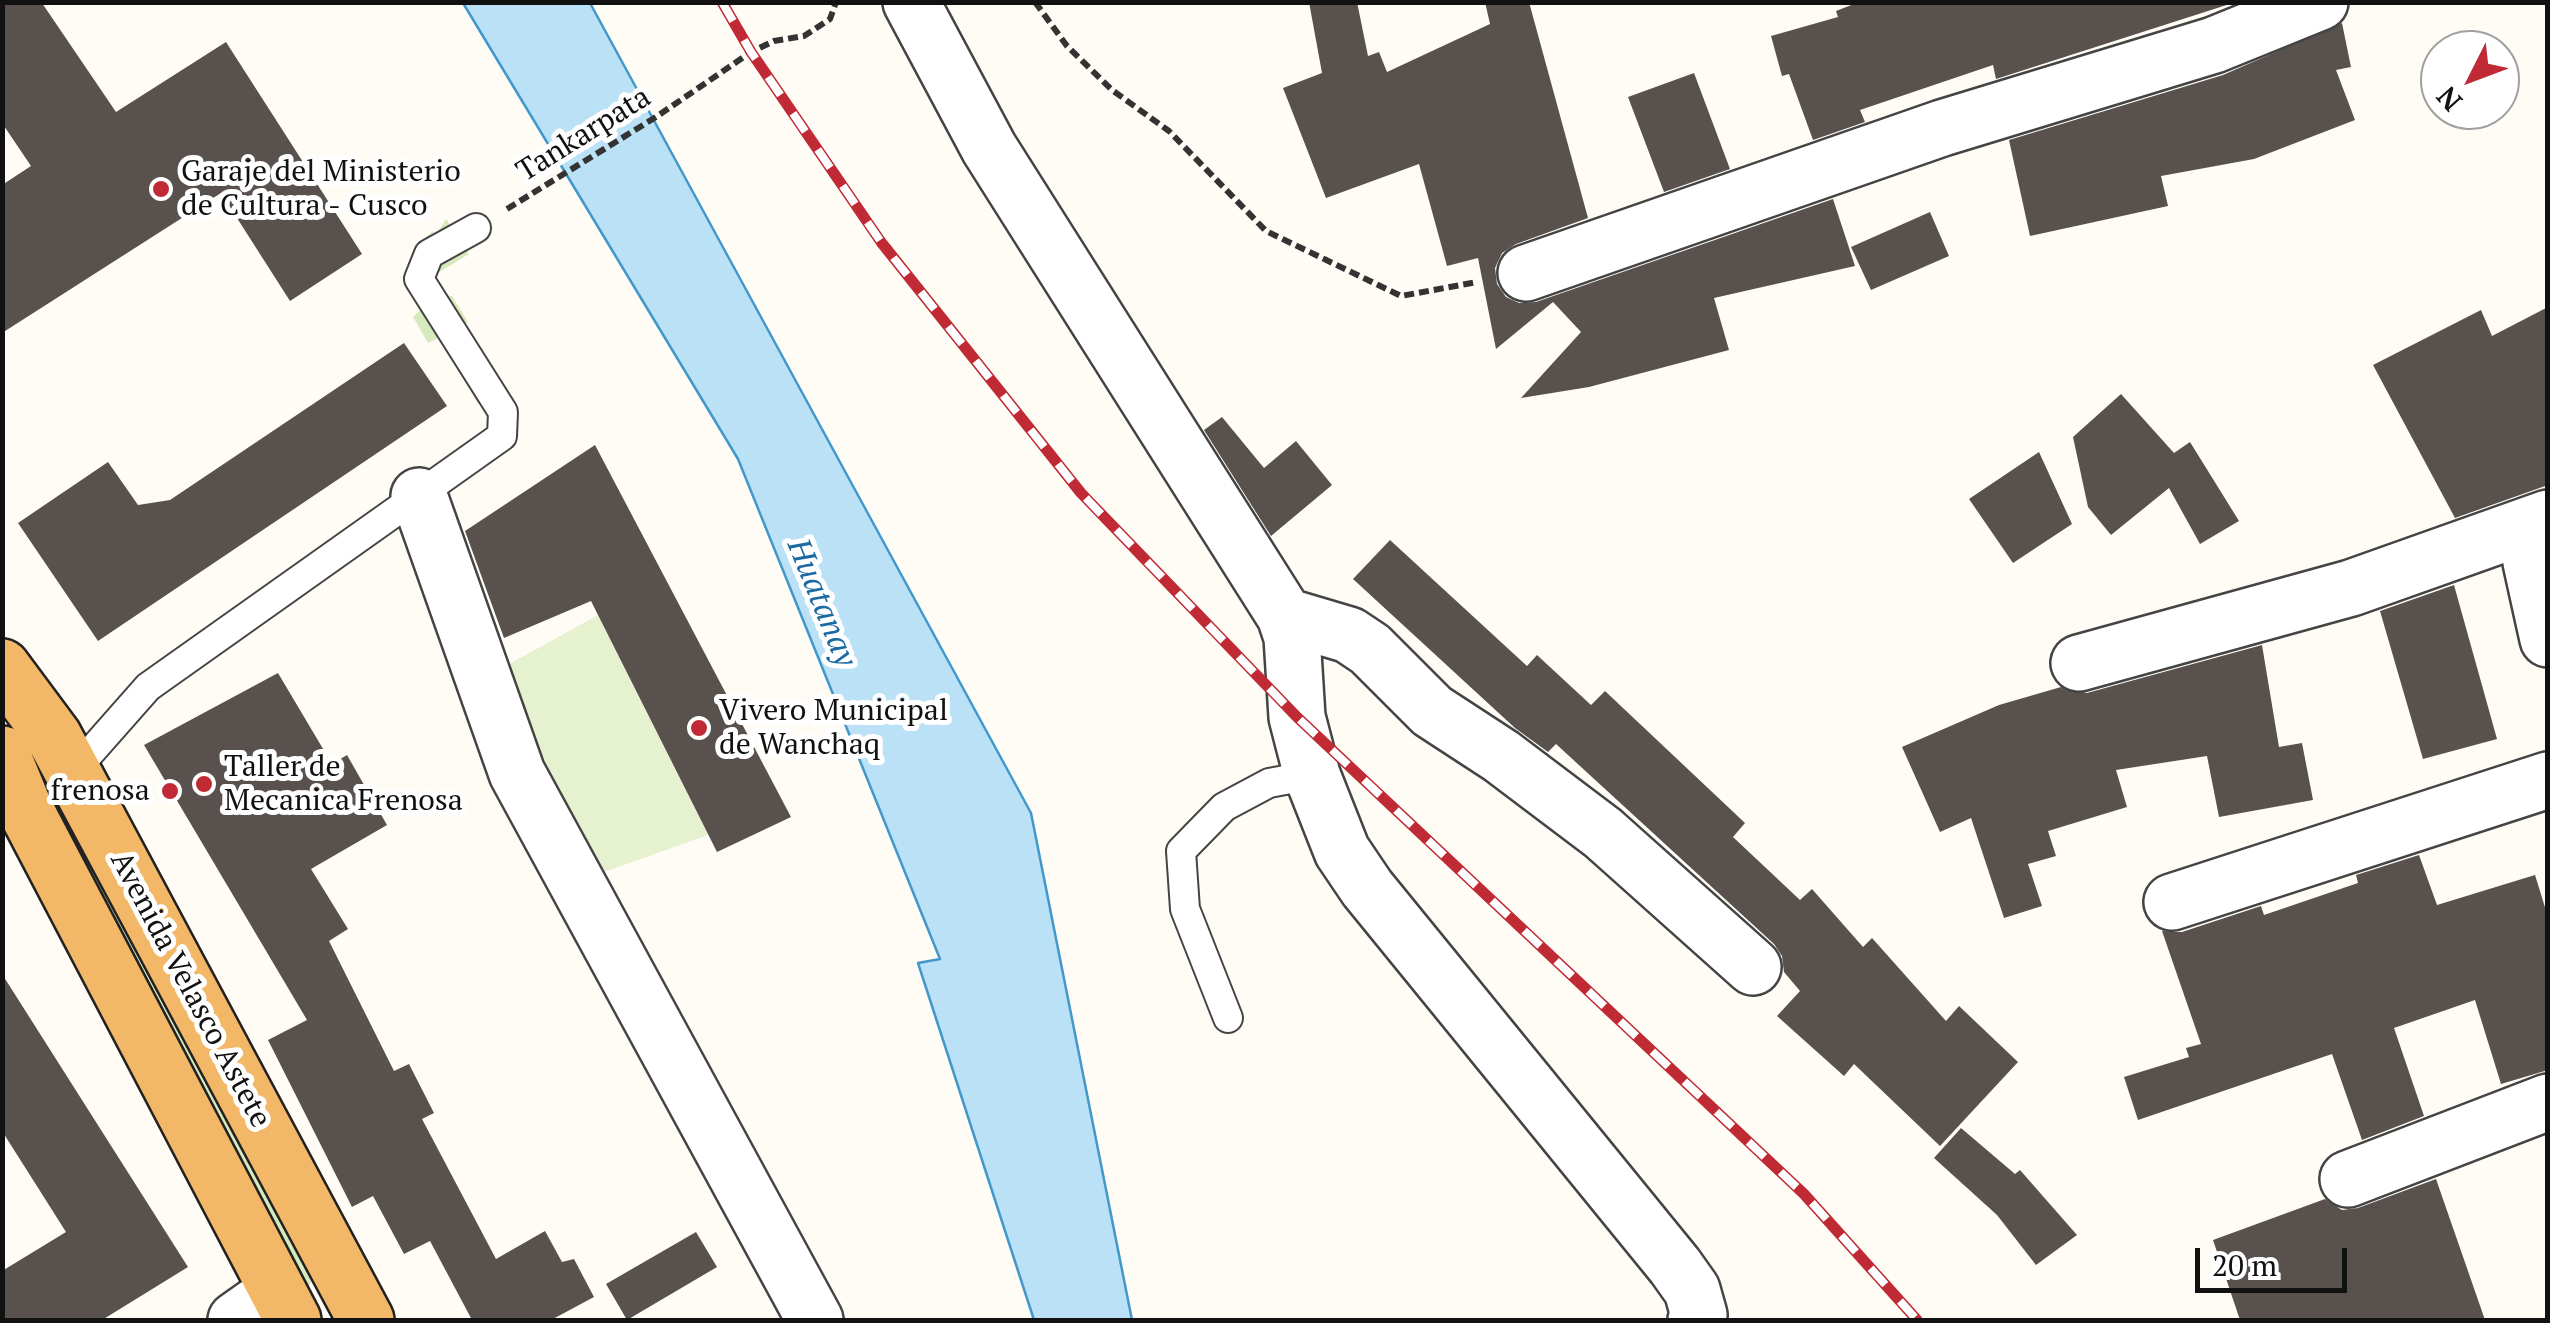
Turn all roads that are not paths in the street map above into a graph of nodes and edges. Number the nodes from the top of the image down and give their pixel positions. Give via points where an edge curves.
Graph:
1 (911, 2) edge
2 (2320, 2) edge
3 (476, 228) road end
4 (1526, 273) road end
5 (419, 496) junction
6 (2547, 519) edge
7 (1285, 616) junction
8 (2548, 639) edge
9 (2079, 664) dead end
10 (2, 666) edge
11 (2, 754) edge
12 (73, 772) junction
13 (1312, 774) junction
14 (2548, 780) edge
15 (13, 813) edge
16 (2172, 902) dead end
17 (1754, 967) dead end
18 (1228, 1018) dead end
19 (2548, 1102) edge
20 (2348, 1179) dead end
21 (269, 1311) edge
22 (366, 1320) edge
23 (814, 1320) edge
24 (1696, 1320) edge

1 - 7 street via 989,148
2 - 4 street via 2214,44 1942,128
3 - 5 lane via 429,254 418,279 505,424 502,436
5 - 12 lane via 148,687
5 - 23 street via 517,773
6 - 8 street via 2531,562
6 - 9 street via 2352,588
7 - 13 street via 1297,717
7 - 17 street via 1370,649 1432,711 1603,833
10 - 12 highway, Avenida Velasco Astete
11 - 15 highway, Avenida Velasco Astete
12 - 15 street
12 - 22 highway, Avenida Velasco Astete
13 - 18 lane via 1269,784 1224,806 1182,851 1185,910
13 - 24 street via 1342,850 1367,888 1674,1266 1692,1290
14 - 16 street
15 - 21 highway, Avenida Velasco Astete
19 - 20 street

